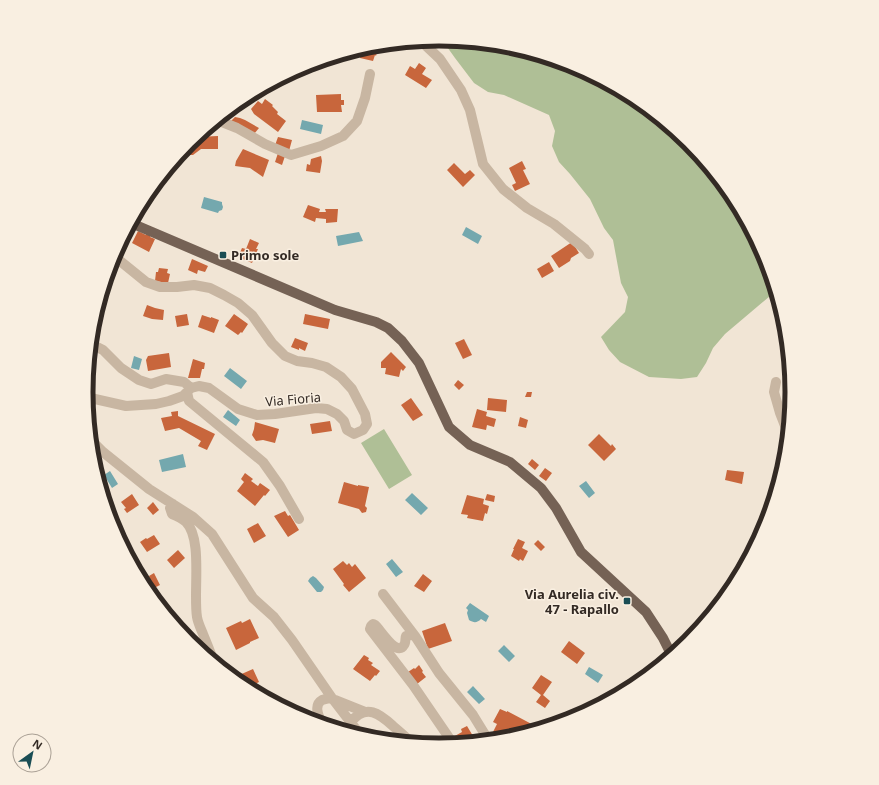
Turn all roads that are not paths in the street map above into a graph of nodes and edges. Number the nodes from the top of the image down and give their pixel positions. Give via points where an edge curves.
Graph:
1 (427, 47) edge
2 (370, 74) dead end
3 (223, 122) edge
4 (136, 225) edge
5 (589, 254) dead end
6 (119, 260) edge
7 (96, 347) edge
8 (776, 382) dead end
9 (189, 390) junction
10 (93, 399) edge
11 (784, 424) edge
12 (98, 447) edge
13 (173, 504) junction
14 (299, 520) dead end
15 (383, 594) dead end
16 (415, 636) junction
17 (205, 639) junction
18 (204, 647) edge
19 (670, 651) edge
20 (210, 652) edge
21 (333, 699) junction
22 (365, 712) junction
23 (320, 718) edge
24 (351, 722) junction
25 (356, 728) edge
26 (486, 736) edge
27 (405, 737) edge
28 (450, 739) edge

1 - 5 street via 440,59 461,90 470,110 483,164 503,189 554,224
2 - 3 street via 357,122 343,136 320,146 291,155
4 - 19 main road via 335,310 388,328 419,363 449,426 470,445 510,462 541,488 556,508 581,552 646,612
6 - 9 street, Via Fioria via 146,282 160,287 194,285 210,288 238,303 252,315 285,356 326,367 340,377 352,389 365,414 366,424 363,430 354,434 347,430 344,421 337,414 328,409 316,408 257,415 238,409 208,388 199,386
7 - 9 street via 139,380 151,384 166,378 184,382
8 - 11 street via 774,392
9 - 10 street via 182,396 156,404 126,406
9 - 14 street via 189,401 263,462
12 - 13 street via 149,489
13 - 17 street via 170,508 172,514 185,521 193,533 196,549 195,604 197,620
13 - 21 street via 212,534 253,598 274,617
15 - 16 street
16 - 26 street
16 - 28 street via 406,636 404,646 398,649 387,640 378,627 373,624 370,629
17 - 18 street
17 - 20 street
21 - 22 street
21 - 23 street via 319,703 317,710
21 - 24 street
22 - 24 street via 355,716
22 - 27 street via 382,716
24 - 25 street

